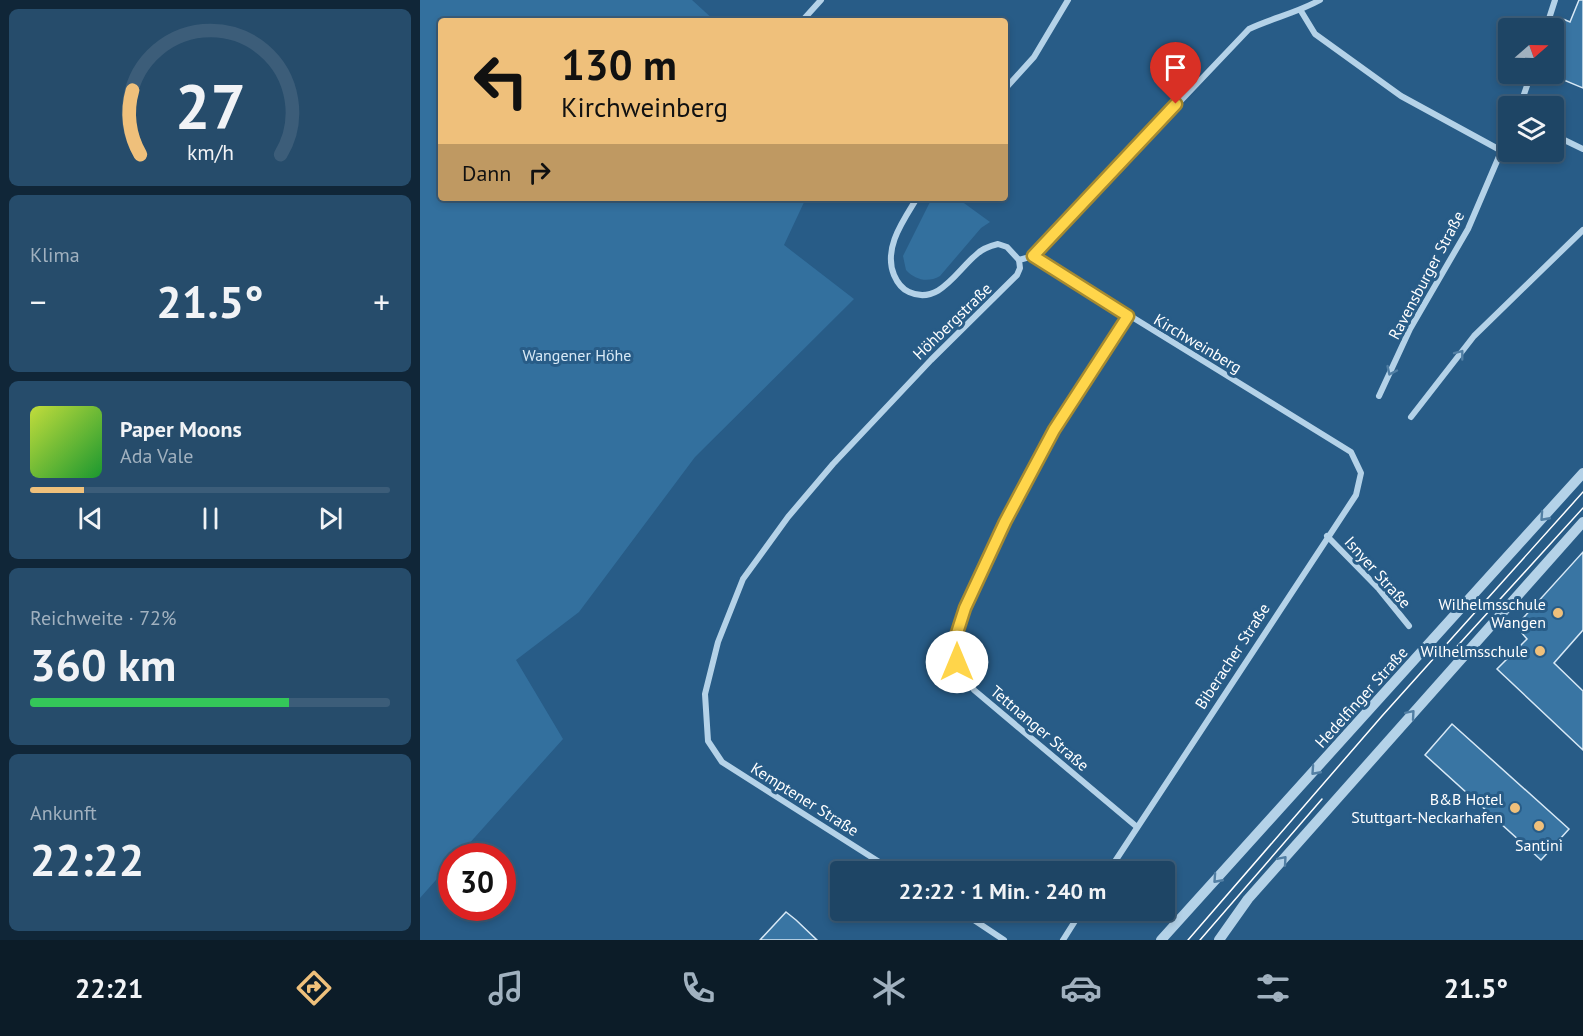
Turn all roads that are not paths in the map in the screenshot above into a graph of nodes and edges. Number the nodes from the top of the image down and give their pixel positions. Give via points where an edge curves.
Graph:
1 (821, 0) edge
2 (1068, 0) edge
3 (1320, 0) edge
4 (1555, 0) edge
5 (1301, 11) junction
6 (805, 18) edge
7 (1549, 18) edge
8 (1008, 86) edge
9 (1564, 140) edge
10 (1498, 149) edge
11 (1583, 150) edge
12 (1498, 155) edge
13 (915, 201) edge
14 (1583, 230) edge
15 (1033, 256) junction
16 (1019, 260) junction
17 (1128, 316) junction
18 (1379, 396) dead end
19 (1411, 417) dead end
20 (1351, 452) joint
21 (1583, 473) edge
22 (1583, 522) edge
23 (1327, 536) junction
24 (1409, 626) dead end
25 (708, 741) joint
26 (1137, 827) junction
27 (878, 861) edge
28 (1115, 861) edge
29 (975, 921) edge
30 (1075, 921) edge
31 (1004, 940) edge
32 (1063, 940) edge
33 (1161, 940) edge
34 (1219, 940) edge

1 - 6 street
2 - 8 street via 1034,57
3 - 5 street
4 - 7 street
5 - 10 street via 1315,34 1401,96
5 - 15 street via 1249,29
9 - 11 street
12 -> 18 street, Ravensburger Straße via 1468,229 1410,329
13 - 16 street via 899,228 890,258 896,281 905,290 924,296 937,292 978,253 998,244
19 -> 14 street via 1474,336
15 - 16 street
15 - 17 street, Kirchweinberg
16 - 25 street, Höhbergstraße via 1017,275 833,464 743,579 718,642 705,694
17 - 20 street, Kirchweinberg
17 - 26 street, Tettnanger Straße via 1054,430 1005,522 965,608 957,633 957,662 974,690
20 - 23 street, Biberacher Straße via 1361,473 1356,495
21 -> 33 street, Hedelfinger Straße
34 -> 22 street via 1248,899
23 - 24 street, Isnyer Straße
23 - 26 street, Biberacher Straße
25 - 27 street, Kemptener Straße via 722,762
26 - 28 street, Biberacher Straße
29 - 31 street
30 - 32 street

